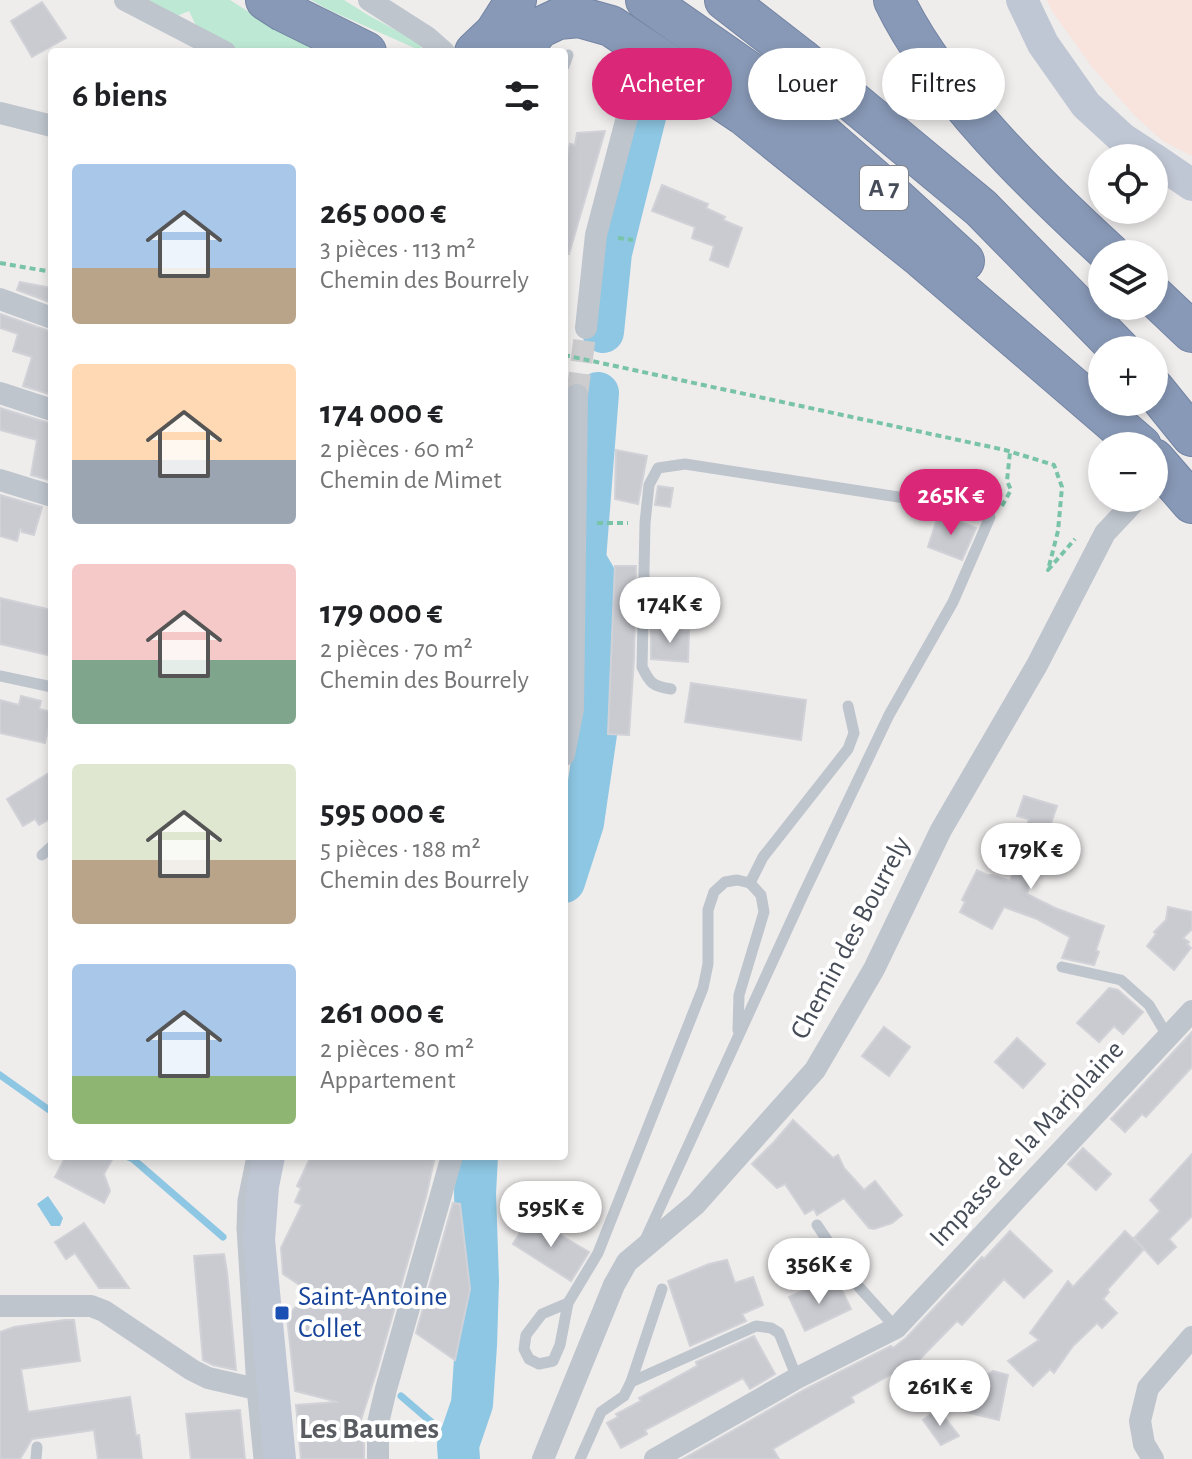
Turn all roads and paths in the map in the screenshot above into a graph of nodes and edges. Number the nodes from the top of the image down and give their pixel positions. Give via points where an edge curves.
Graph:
1 (125, 0) edge
2 (266, 0) edge
3 (369, 0) edge
4 (525, 0) edge
5 (646, 0) edge
6 (725, 0) edge
7 (894, 0) edge
8 (1022, 0) edge
9 (503, 34) edge
10 (217, 48) edge
11 (358, 48) edge
12 (439, 48) edge
13 (0, 113) edge
14 (626, 120) edge
15 (48, 125) edge
16 (1130, 144) edge
17 (1168, 169) edge
18 (1191, 184) edge
19 (1096, 240) edge
20 (0, 263) edge
21 (48, 271) edge
22 (0, 299) edge
23 (1168, 309) edge
24 (48, 317) edge
25 (586, 328) tunnel mouth
26 (1192, 332) edge
27 (1106, 336) edge
28 (568, 356) edge
29 (1088, 386) edge
30 (0, 393) edge
31 (577, 395) tunnel mouth
32 (1168, 406) edge
33 (48, 409) edge
34 (1116, 416) edge
35 (1126, 432) edge
36 (1130, 432) edge
37 (1192, 436) edge
38 (1010, 452) junction
39 (1168, 475) edge
40 (0, 480) edge
41 (569, 490) edge
42 (48, 495) edge
43 (1192, 503) edge
44 (1125, 512) edge
45 (990, 517) junction
46 (1105, 533) junction
47 (0, 676) edge
48 (48, 686) edge
49 (671, 689) dead end
50 (848, 706) dead end
51 (568, 735) edge
52 (48, 850) edge
53 (42, 855) dead end
54 (750, 883) junction
55 (1062, 967) dead end
56 (1192, 1011) edge
57 (1168, 1037) junction
58 (737, 1039) junction
59 (251, 1160) edge
60 (268, 1160) edge
61 (451, 1160) edge
62 (817, 1225) dead end
63 (641, 1249) junction
64 (662, 1289) dead end
65 (568, 1303) junction
66 (0, 1306) edge
67 (896, 1328) junction
68 (1192, 1337) edge
69 (797, 1378) junction
70 (631, 1382) junction
71 (262, 1388) junction
72 (259, 1459) edge
73 (280, 1459) edge
74 (378, 1459) edge
75 (543, 1459) edge
76 (580, 1459) edge
77 (655, 1459) edge
78 (1153, 1459) edge

1 - 10 street
2 - 11 highway
3 - 12 street
4 - 9 main road
5 - 29 highway, A 7 via 759,79 994,289
6 - 27 highway, A 7 via 981,208
7 - 19 highway via 954,92
8 - 16 main road via 1043,44 1086,105
9 - 35 highway via 529,37 558,19 579,17 611,26 744,115
13 - 15 street
14 - 25 street via 596,235
17 - 18 main road
20 - 21 path
22 - 24 street
23 - 26 highway
28 - 38 path
30 - 33 street
31 - 41 street
32 - 37 highway
34 - 36 highway, A 7
38 - 45 path via 1011,490
38 - 46 path via 1054,465 1062,487 1048,570 1081,532
39 - 43 highway
40 - 42 street
41 - 51 street via 573,709
44 - 46 street, Chemin des Bourrely
45 - 49 lane via 937,503 685,464 658,468 649,485 645,523 642,667 649,681
45 - 58 lane via 953,602 889,715
46 - 63 street, Chemin des Bourrely via 815,1070 696,1204
47 - 48 lane
50 - 54 lane via 854,733 848,749 763,857
52 - 53 lane
54 - 58 lane via 761,895 764,912 739,995
54 - 65 lane via 725,882 714,892 703,988 598,1253
55 - 57 lane via 1121,980 1149,1005
56 - 57 street, Impasse de la Marjolaine
57 - 67 street, Impasse de la Marjolaine
58 - 63 lane
59 - 71 lane via 242,1228
60 - 71 main road via 259,1240
61 - 74 street via 378,1423
62 - 67 lane via 859,1287
63 - 75 street, Chemin des Bourrely via 614,1285
64 - 70 lane
65 - 65 lane via 542,1314 526,1335 529,1359 539,1364 553,1361
66 - 71 street via 91,1306 208,1378
67 - 69 street, Impasse de la Marjolaine
68 - 78 street via 1148,1388 1140,1421
69 - 70 lane via 779,1333 756,1326
69 - 77 street, Impasse de la Marjolaine
70 - 76 lane via 624,1396 601,1412
71 - 72 lane
71 - 73 main road

